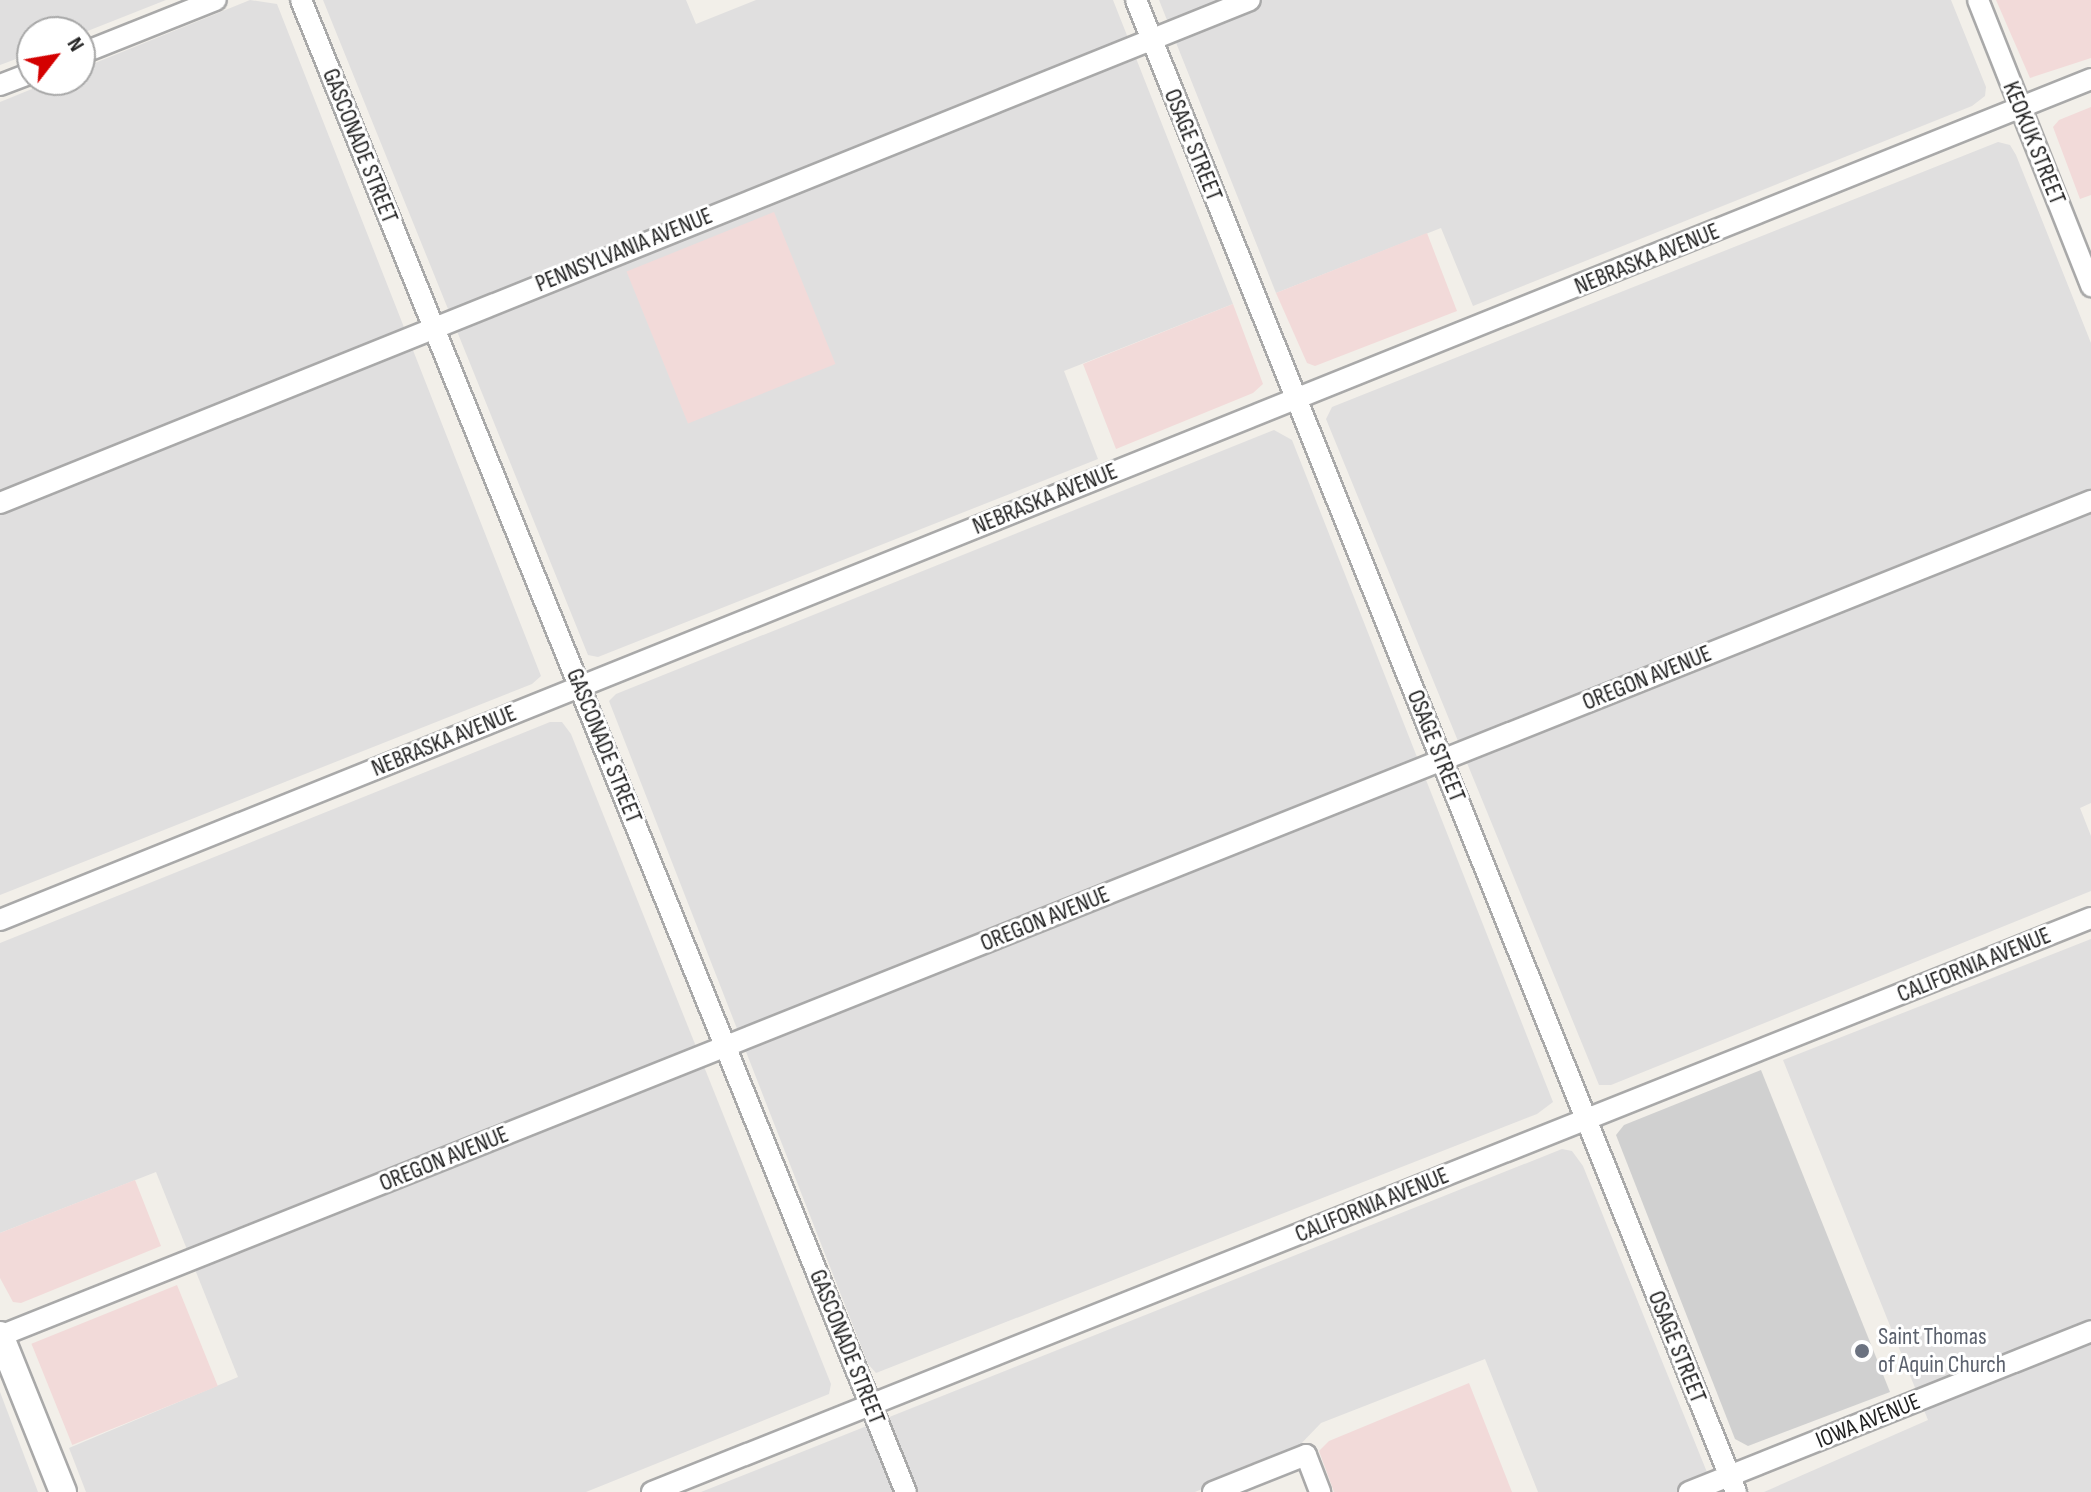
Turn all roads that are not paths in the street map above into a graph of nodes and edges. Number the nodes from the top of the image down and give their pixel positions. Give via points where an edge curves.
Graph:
1 (216, 0) edge
2 (301, 0) edge
3 (1136, 0) edge
4 (1250, 0) edge
5 (1978, 0) edge
6 (1151, 39) junction
7 (96, 48) edge
8 (2091, 79) edge
9 (2021, 109) junction
10 (2091, 286) edge
11 (433, 326) junction
12 (1295, 399) junction
13 (2091, 501) edge
14 (0, 503) edge
15 (579, 686) junction
16 (1442, 759) junction
17 (2091, 918) edge
18 (0, 920) edge
19 (725, 1046) junction
20 (1584, 1118) junction
21 (2091, 1331) edge
22 (0, 1336) edge
23 (871, 1405) junction
24 (1733, 1484) edge
25 (63, 1492) edge
26 (652, 1492) edge
27 (906, 1492) edge
28 (1213, 1492) edge
29 (1320, 1492) edge
30 (1689, 1492) edge

1 - 7 street
2 - 11 street, GASCONADE STREET
3 - 6 street, OSAGE STREET
4 - 6 street, PENNSYLVANIA AVENUE
5 - 9 street, KEOKUK STREET
6 - 11 street, PENNSYLVANIA AVENUE
6 - 12 street, OSAGE STREET
8 - 9 street, NEBRASKA AVENUE
9 - 10 street, KEOKUK STREET
9 - 12 street, NEBRASKA AVENUE
11 - 14 street, PENNSYLVANIA AVENUE
11 - 15 street, GASCONADE STREET
12 - 15 street, NEBRASKA AVENUE
12 - 16 street, OSAGE STREET
13 - 16 street, OREGON AVENUE
15 - 18 street, NEBRASKA AVENUE
15 - 19 street, GASCONADE STREET
16 - 19 street, OREGON AVENUE
16 - 20 street, OSAGE STREET
17 - 20 street, CALIFORNIA AVENUE
19 - 22 street, OREGON AVENUE
19 - 23 street, GASCONADE STREET
20 - 23 street, CALIFORNIA AVENUE
20 - 24 street, OSAGE STREET
21 - 24 street, IOWA AVENUE
22 - 25 street
23 - 26 street, CALIFORNIA AVENUE
23 - 27 street, GASCONADE STREET
24 - 30 street, IOWA AVENUE
28 - 29 street via 1306,1455

